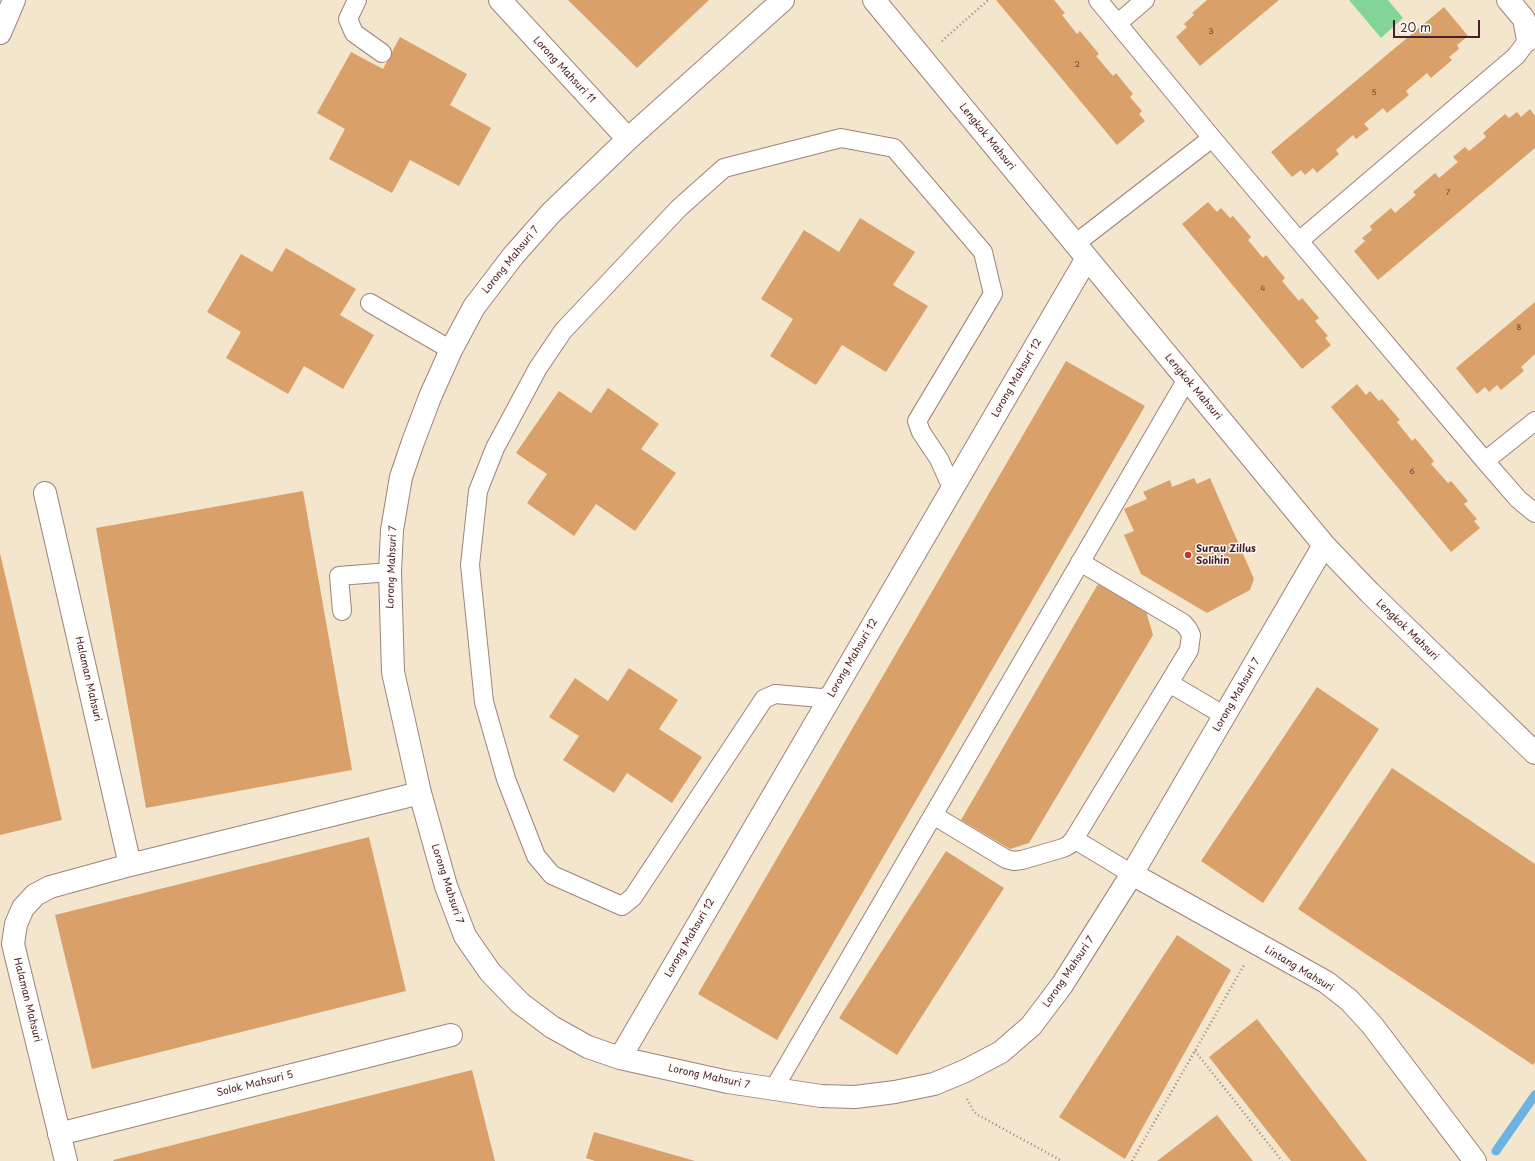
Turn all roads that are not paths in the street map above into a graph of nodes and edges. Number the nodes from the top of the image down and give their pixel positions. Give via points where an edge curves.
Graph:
1 (14, 0) edge
2 (357, 0) edge
3 (500, 0) edge
4 (783, 0) edge
5 (874, 0) edge
6 (1098, 0) edge
7 (1145, 0) edge
8 (1508, 0) edge
9 (1118, 23) junction
10 (0, 33) edge
11 (1528, 40) joint
12 (382, 53) dead end
13 (1212, 138) junction
14 (628, 139) junction
15 (1299, 241) junction
16 (1081, 251) junction
17 (370, 303) dead end
18 (451, 350) junction
19 (1186, 379) junction
20 (1535, 421) edge
21 (1485, 461) junction
22 (952, 488) junction
23 (45, 493) dead end
24 (1535, 513) edge
25 (1324, 545) junction
26 (1080, 562) junction
27 (390, 572) junction
28 (342, 611) dead end
29 (1169, 683) junction
30 (831, 696) junction
31 (1225, 716) junction
32 (1535, 753) edge
33 (420, 793) junction
34 (933, 815) junction
35 (1074, 839) junction
36 (130, 865) junction
37 (1132, 874) junction
38 (451, 1035) dead end
39 (620, 1058) junction
40 (773, 1090) junction
41 (59, 1134) junction
42 (66, 1161) edge
43 (1476, 1161) edge

1 - 10 street
2 - 12 lane via 348,19 354,33
3 - 14 street, Lorong Mahsuri 11
4 - 14 street, Lorong Mahsuri 7
5 - 16 street, Lengkok Mahsuri
6 - 9 lane
7 - 9 lane
8 - 11 street via 1524,19
9 - 13 lane
11 - 15 lane via 1516,56
13 - 15 lane
13 - 16 lane
14 - 18 street, Lorong Mahsuri 7 via 551,213 513,256 474,307
15 - 21 lane
16 - 19 street, Lengkok Mahsuri
16 - 22 street, Lorong Mahsuri 12
17 - 18 lane
18 - 27 street, Lorong Mahsuri 7 via 430,397 401,477 392,530
19 - 25 street, Lengkok Mahsuri
19 - 26 lane
20 - 21 lane
21 - 24 lane via 1518,499
22 - 30 street, Lorong Mahsuri 12
22 - 30 lane via 939,459 920,432 917,421 993,294 983,252 894,148 841,138 724,168 679,208 563,331 538,368 495,448 478,491 470,565 484,702 506,779 530,842 536,856 552,875 622,906 633,897 764,699 775,694 821,698
23 - 36 street, Halaman Mahsuri
25 - 31 street, Lorong Mahsuri 7
25 - 32 street, Lengkok Mahsuri
26 - 29 lane via 1183,623 1188,629 1191,635 1189,650
26 - 34 lane
27 - 28 lane via 338,576
27 - 33 street, Lorong Mahsuri 7 via 393,672
29 - 31 lane
29 - 35 lane
30 - 39 street, Lorong Mahsuri 12
31 - 37 street, Lorong Mahsuri 7
33 - 36 street, Halaman Mahsuri
33 - 39 street, Lorong Mahsuri 7 via 446,886 465,936 490,972 520,1003 552,1027 588,1047
34 - 35 lane via 1006,859 1014,861 1063,848
34 - 40 lane
35 - 37 lane
36 - 41 street, Halaman Mahsuri via 50,887 35,895 24,908 16,924 13,944
37 - 40 street, Lorong Mahsuri 7 via 1062,985 1031,1026 1001,1052 954,1076 926,1086 895,1092 855,1097
37 - 43 street, Lintang Mahsuri via 1326,982 1349,1000 1372,1025
38 - 41 street, Solok Mahsuri 5
39 - 40 street, Lorong Mahsuri 7
41 - 42 street, Halaman Mahsuri

